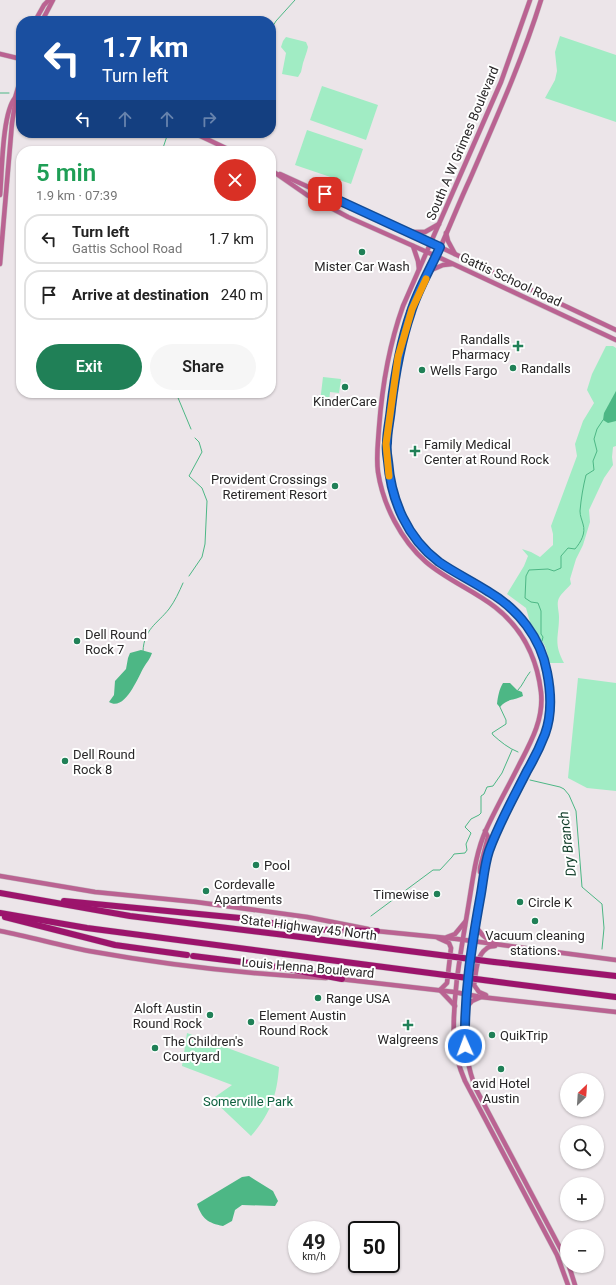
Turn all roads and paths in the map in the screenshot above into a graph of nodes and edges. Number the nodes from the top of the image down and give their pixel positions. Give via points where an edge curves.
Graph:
1 (49, 0) edge
2 (53, 0) edge
3 (530, 0) edge
4 (541, 0) edge
5 (38, 16) edge
6 (45, 16) edge
7 (0, 54) edge
8 (16, 58) edge
9 (16, 95) edge
10 (15, 98) junction
11 (205, 138) edge
12 (221, 146) edge
13 (276, 172) edge
14 (276, 173) edge
15 (0, 195) edge
16 (440, 222) junction
17 (408, 232) junction
18 (446, 233) junction
19 (431, 243) junction
20 (413, 246) junction
21 (440, 247) junction
22 (427, 252) junction
23 (455, 254) junction
24 (436, 256) junction
25 (0, 264) edge
26 (452, 264) junction
27 (419, 270) junction
28 (429, 272) junction
29 (616, 330) edge
30 (604, 335) junction
31 (616, 337) edge
32 (616, 340) edge
33 (485, 831) junction
34 (484, 874) junction
35 (0, 876) edge
36 (0, 893) edge
37 (90, 907) junction
38 (0, 913) edge
39 (0, 916) edge
40 (466, 920) junction
41 (475, 924) junction
42 (0, 930) edge
43 (377, 931) junction
44 (435, 937) junction
45 (444, 938) junction
46 (463, 940) junction
47 (472, 941) junction
48 (498, 945) junction
49 (616, 960) edge
50 (616, 976) edge
51 (342, 979) junction
52 (440, 990) junction
53 (456, 992) junction
54 (466, 994) junction
55 (481, 997) junction
56 (491, 997) junction
57 (616, 997) edge
58 (455, 1006) junction
59 (465, 1008) junction
60 (616, 1012) edge
61 (454, 1030) junction
62 (466, 1057) junction
63 (560, 1248) edge
64 (571, 1273) edge
65 (568, 1285) edge
66 (575, 1285) edge

1 - 5 main road
2 - 6 main road
3 - 16 main road, South A W Grimes Boulevard via 501,82
4 - 18 main road, South A W Grimes Boulevard via 521,57
7 - 8 main road
9 - 10 main road
10 - 15 main road via 7,118
10 - 25 main road
11 - 12 main road
13 - 17 main road, Gattis School Road
14 - 20 main road, Gattis School Road via 325,205
16 - 17 main road via 425,232
16 - 19 main road, South A W Grimes Boulevard
17 - 19 main road, Gattis School Road
18 - 21 main road, South A W Grimes Boulevard
18 - 23 main road
19 - 21 main road, Gattis School Road
19 - 22 main road, South A W Grimes Boulevard
20 - 22 main road, Gattis School Road
20 - 27 main road
21 - 23 main road, Gattis School Road
21 - 24 main road, South A W Grimes Boulevard
22 - 24 main road, Gattis School Road
22 - 27 main road, South A W Grimes Boulevard
23 - 29 main road, Gattis School Road
24 - 26 main road, Gattis School Road
24 - 28 main road, South A W Grimes Boulevard
26 - 28 main road via 443,265
26 - 30 main road, Gattis School Road
27 - 33 main road, South A W Grimes Boulevard via 394,332 383,388 377,454 383,490 398,527 425,561 495,607 512,622 528,647 538,674 541,695 537,729
28 - 34 main road, South A W Grimes Boulevard via 412,309 398,357 386,444 393,495 411,532 437,560 507,604 532,633 544,661 550,699 546,733 501,822 488,854
30 - 31 main road
30 - 32 main road, Gattis School Road
33 - 34 main road via 488,837 480,868 480,872
33 - 40 main road, South A W Grimes Boulevard via 475,868
34 - 41 main road, South A W Grimes Boulevard
35 - 43 main road via 95,892 307,916
36 - 37 highway, State Highway 45 North
37 - 43 highway via 189,912 321,929
37 - 50 highway, State Highway 45 North, bridge via 130,916
38 - 57 highway, bridge via 87,928
39 - 51 highway via 116,945 266,965
40 - 45 main road via 455,934
40 - 46 main road, South A W Grimes Boulevard
41 - 47 main road, South A W Grimes Boulevard
41 - 48 main road via 484,938
42 - 51 main road, Louis Henna Boulevard via 86,950 192,968
43 - 44 main road
44 - 45 main road
44 - 52 main road via 449,943 451,948 447,983
45 - 46 main road
46 - 47 main road
46 - 53 main road, South A W Grimes Boulevard
47 - 48 main road
47 - 54 main road, South A W Grimes Boulevard
48 - 49 main road
48 - 56 main road via 486,948 480,957 474,985 480,992
51 - 52 main road, Louis Henna Boulevard
52 - 53 main road, Louis Henna Boulevard
52 - 58 main road
53 - 54 main road, Louis Henna Boulevard
53 - 58 main road, South A W Grimes Boulevard
54 - 55 main road, Louis Henna Boulevard
54 - 59 main road, South A W Grimes Boulevard
55 - 56 main road, Louis Henna Boulevard
55 - 59 main road
56 - 60 main road, Louis Henna Boulevard
58 - 61 main road, South A W Grimes Boulevard
59 - 62 main road, South A W Grimes Boulevard
61 - 62 main road via 458,1034 459,1049
61 - 65 main road, South A W Grimes Boulevard via 460,1070 557,1255
62 - 63 main road, South A W Grimes Boulevard via 476,1089
64 - 66 main road

